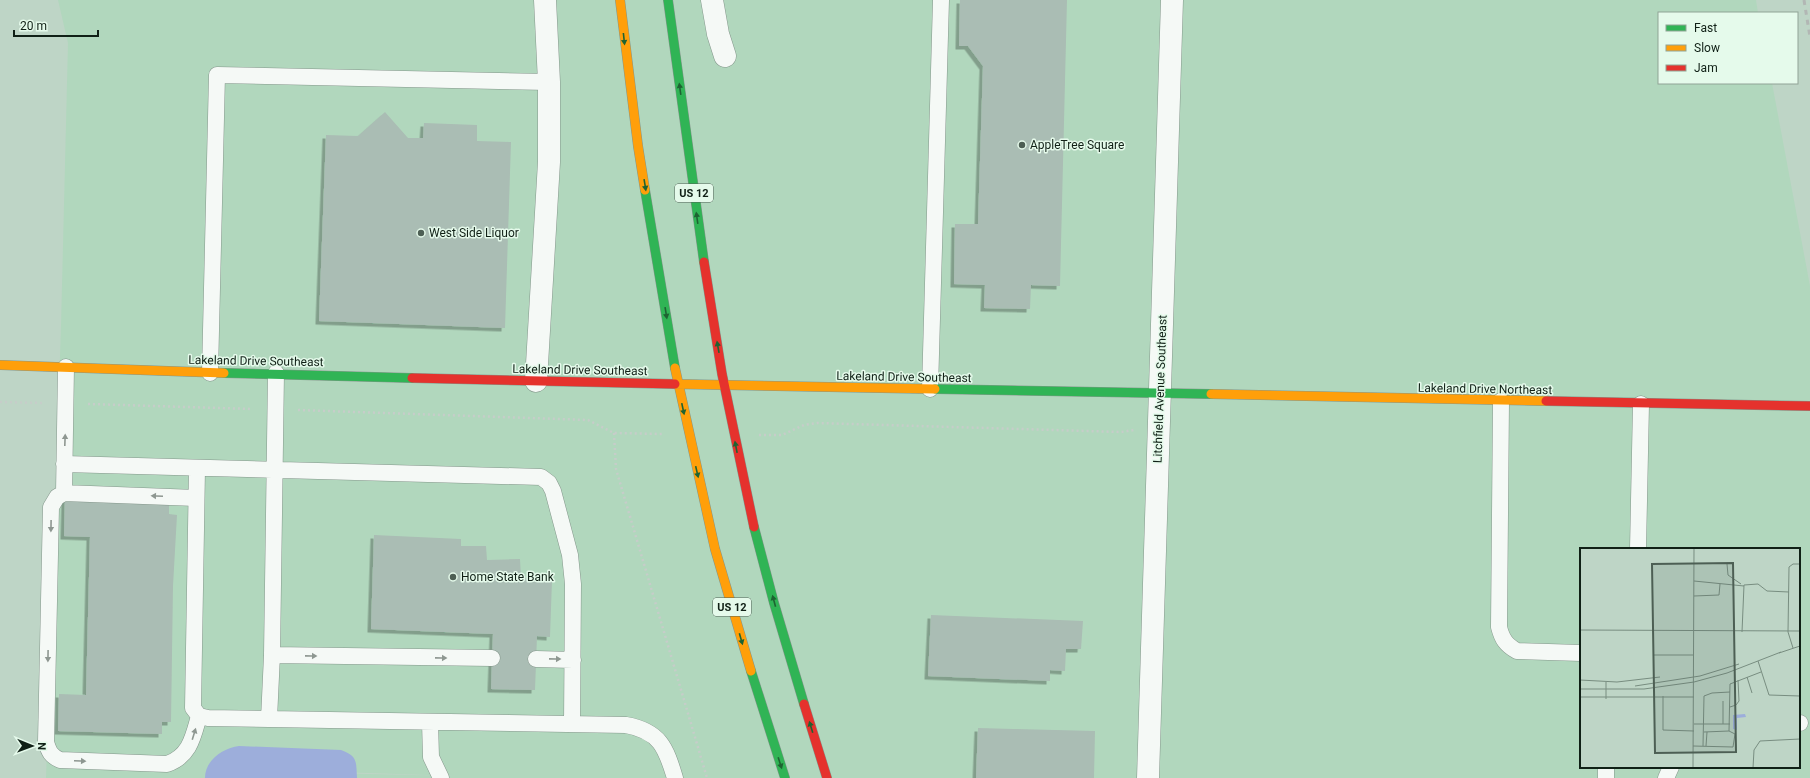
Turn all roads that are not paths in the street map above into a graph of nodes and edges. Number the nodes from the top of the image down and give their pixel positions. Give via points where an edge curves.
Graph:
1 (545, 0) edge
2 (620, 0) edge
3 (668, 0) edge
4 (712, 0) edge
5 (941, 0) edge
6 (1172, 0) edge
7 (726, 56) dead end
8 (549, 82) junction
9 (0, 365) edge
10 (66, 367) junction
11 (210, 373) junction
12 (276, 373) junction
13 (536, 381) junction
14 (678, 384) junction
15 (724, 385) junction
16 (930, 390) junction
17 (1160, 395) junction
18 (1501, 401) junction
19 (1641, 404) junction
20 (1810, 406) edge
21 (64, 464) junction
22 (197, 468) junction
23 (275, 471) junction
24 (64, 493) junction
25 (196, 498) junction
26 (1638, 548) edge
27 (1580, 652) edge
28 (272, 655) junction
29 (492, 658) dead end
30 (536, 659) dead end
31 (572, 660) junction
32 (199, 716) junction
33 (269, 719) junction
34 (430, 722) junction
35 (572, 724) junction
36 (1671, 768) edge
37 (441, 778) edge
38 (675, 778) edge
39 (785, 778) edge
40 (827, 778) edge
41 (1148, 778) edge
42 (1666, 778) edge

1 - 8 street
2 -> 14 main road, US 12 / US 12 via 638,146
15 -> 3 main road, US 12 / US 12 via 704,265
4 - 7 street via 718,34
5 - 16 lane
6 - 17 street, Litchfield Avenue Southeast
8 - 11 lane via 217,75
8 - 13 street via 549,162
9 - 10 main road, Lakeland Drive Southeast
10 - 11 main road, Lakeland Drive Southeast
21 -> 10 lane
11 - 12 main road, Lakeland Drive Southeast
12 - 13 main road, Lakeland Drive Southeast
12 - 23 lane
13 - 14 main road, Lakeland Drive Southeast
14 - 15 main road, Lakeland Drive Southeast
14 -> 39 main road, US 12 / US 12 via 715,549
15 - 16 main road, Lakeland Drive Southeast
40 -> 15 main road, US 12 / US 12 via 792,665 747,498
16 - 17 main road, Lakeland Drive Southeast
17 - 18 main road, Lakeland Drive Northeast
17 - 41 street, Litchfield Avenue Southeast
18 - 19 main road, Lakeland Drive Northeast
18 - 27 lane via 1501,637 1507,646 1517,651
19 - 20 main road, Lakeland Drive Northeast
19 - 26 lane
21 - 22 lane
21 - 24 lane
22 - 23 lane
22 - 25 lane
23 - 28 lane
23 - 31 lane via 541,477 549,483 553,491 570,555 573,584
25 -> 24 lane
24 -> 32 lane via 57,497 51,507 46,742 49,751 53,757 60,760 167,764 178,760 186,752 193,739
25 - 32 lane via 193,708
28 -> 29 lane
28 - 33 lane
30 -> 31 lane
31 - 35 lane
32 - 33 lane
33 - 34 lane
34 - 35 lane
34 - 37 lane via 431,756
35 - 38 lane via 626,725 650,732 667,753
36 - 42 lane

